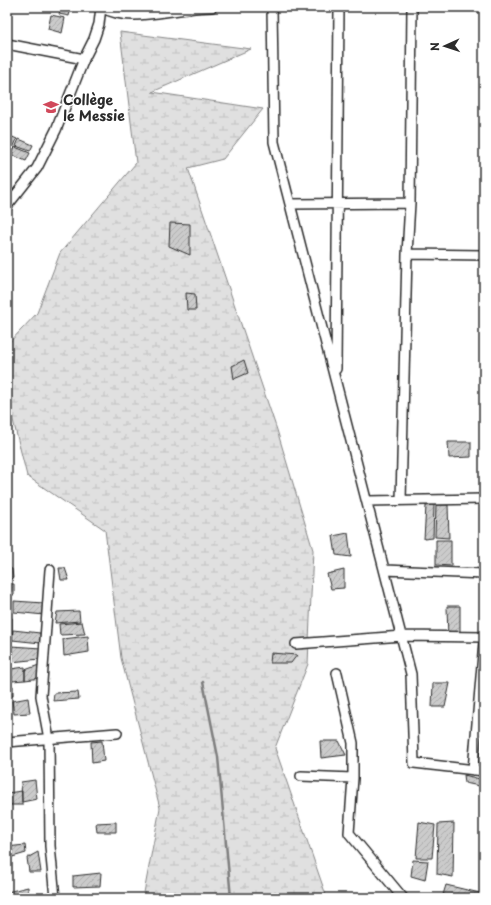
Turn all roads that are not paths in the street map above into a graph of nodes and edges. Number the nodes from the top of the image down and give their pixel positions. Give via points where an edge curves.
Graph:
1 (101, 7) edge
2 (212, 7) edge
3 (272, 7) edge
4 (339, 7) edge
5 (412, 7) edge
6 (158, 10) edge
7 (7, 44) edge
8 (84, 59) junction
9 (410, 203) junction
10 (290, 204) junction
11 (337, 204) junction
12 (7, 206) edge
13 (407, 254) junction
14 (484, 255) edge
15 (336, 382) junction
16 (484, 499) edge
17 (401, 500) junction
18 (367, 501) junction
19 (50, 570) dead end
20 (385, 570) junction
21 (484, 574) edge
22 (402, 636) junction
23 (484, 637) edge
24 (484, 642) edge
25 (296, 644) dead end
26 (337, 673) dead end
27 (117, 733) dead end
28 (49, 739) junction
29 (7, 742) edge
30 (473, 770) junction
31 (484, 771) edge
32 (301, 776) dead end
33 (353, 778) junction
34 (55, 898) edge
35 (403, 898) edge

1 - 6 street via 114,13 130,15
1 - 8 street via 99,24
2 - 6 street
3 - 10 street via 274,142
4 - 11 street
5 - 9 street
7 - 8 street
8 - 12 street via 56,130 36,168
9 - 11 street
9 - 13 street
10 - 11 street
10 - 15 street
11 - 15 street
13 - 14 street
13 - 17 street
15 - 18 street
16 - 17 street
17 - 18 street
18 - 20 street
19 - 28 street via 42,696
20 - 21 street
20 - 22 street
22 - 23 street
22 - 25 street
22 - 30 street via 411,674 414,763
24 - 30 street
26 - 33 street via 353,743
27 - 28 street
28 - 29 street
28 - 34 street via 50,846
30 - 31 street
32 - 33 street
33 - 35 street via 349,833

